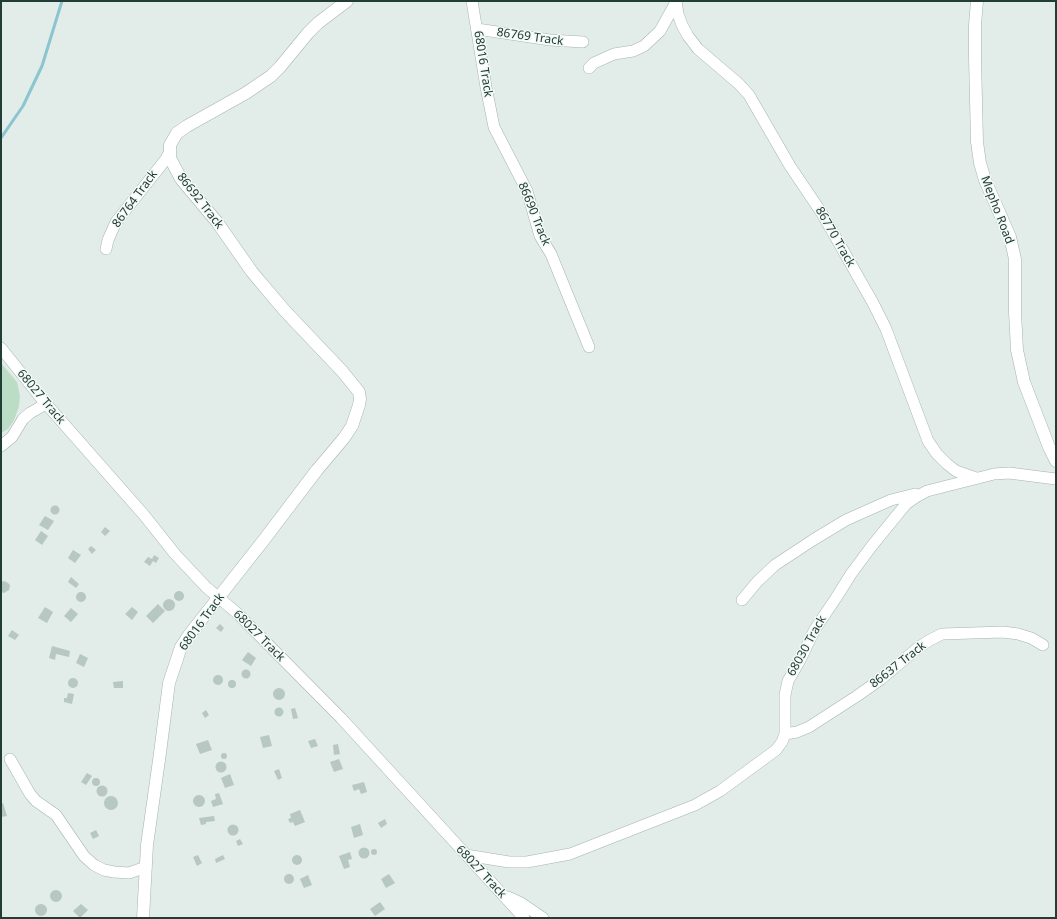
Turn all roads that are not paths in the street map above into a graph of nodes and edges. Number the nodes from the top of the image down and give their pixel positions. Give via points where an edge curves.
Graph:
1 (347, 1) edge
2 (472, 1) edge
3 (977, 1) edge
4 (676, 2) edge
5 (477, 29) junction
6 (583, 42) dead end
7 (589, 68) dead end
8 (494, 127) joint
9 (169, 153) junction
10 (106, 249) dead end
11 (589, 347) dead end
12 (1, 348) edge
13 (359, 392) joint
14 (46, 404) junction
15 (1, 446) edge
16 (1056, 461) edge
17 (976, 478) junction
18 (1056, 479) edge
19 (927, 491) junction
20 (219, 598) junction
21 (742, 600) dead end
22 (1043, 645) dead end
23 (785, 734) junction
24 (10, 760) dead end
25 (466, 855) junction
26 (146, 867) junction
27 (502, 894) junction
28 (143, 918) edge
29 (524, 918) edge
30 (543, 918) edge

1 - 9 street via 318,23 271,76 178,133 170,145
2 - 5 street, 68016 Track
3 - 16 street, Mepho Road via 975,58 980,163 1010,237 1015,259 1017,350 1024,382
4 - 7 street via 660,31 644,46 614,54
4 - 17 street, 86770 Track via 678,14 688,36 749,95 790,166 823,215 886,329 928,441 946,464 956,471
5 - 6 street, 86769 Track via 550,40
5 - 8 street, 68016 Track
8 - 11 street, 86690 Track via 527,191 540,236 551,254
9 - 10 street, 86764 Track via 116,222
9 - 13 street, 86692 Track via 181,179 217,222 252,272
12 - 14 street, 68027 Track
13 - 20 street, 68016 Track via 359,405 352,426
14 - 15 street via 23,419 12,437
14 - 20 street, 68027 Track via 175,554
17 - 18 street, 68030 Track via 1009,473
17 - 19 street, 68030 Track
19 - 21 street via 891,500 846,520 775,565
19 - 23 street, 68030 Track via 899,511 851,574 815,629 788,681 785,695
20 - 25 street, 68027 Track via 341,718
20 - 26 street, 68016 Track via 181,647 171,673
22 - 23 street, 86637 Track via 1031,638 1003,632 942,634 930,640 869,688 809,727
23 - 25 street via 776,750 720,792 695,805 582,850 527,862 509,862
24 - 26 street via 30,794 56,815 84,856 94,865 104,870 130,873
25 - 27 street, 68027 Track
26 - 28 street, 68016 Track
27 - 29 street, 68027 Track
27 - 30 street

